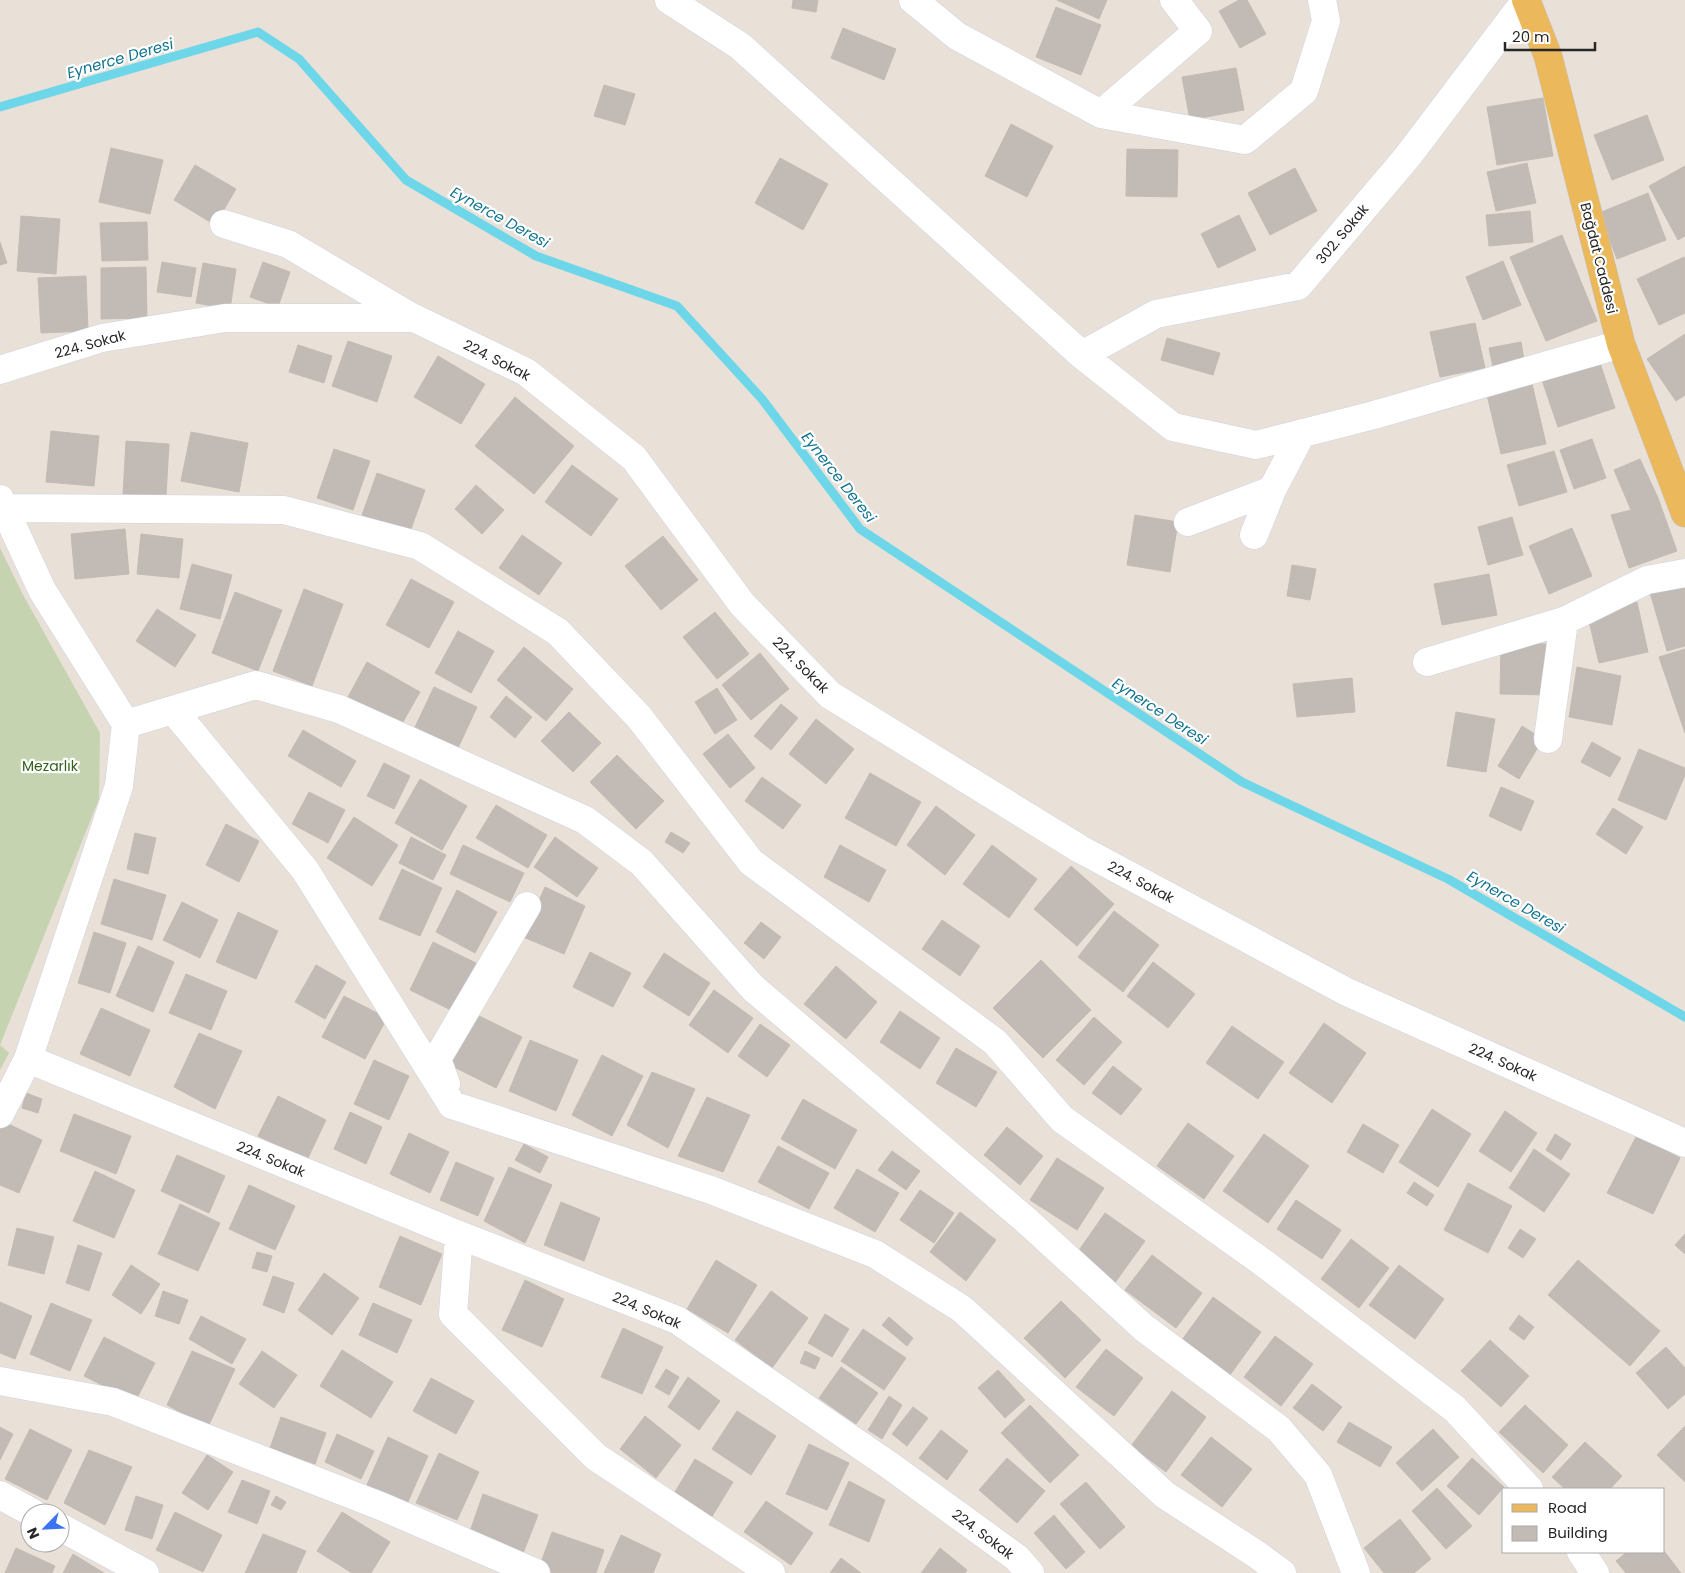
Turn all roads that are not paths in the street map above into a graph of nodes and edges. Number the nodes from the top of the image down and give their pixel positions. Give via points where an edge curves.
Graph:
1 (669, 0) edge
2 (686, 0) edge
3 (913, 0) edge
4 (1174, 0) edge
5 (1322, 0) edge
6 (1526, 0) edge
7 (740, 46) junction
8 (1101, 114) junction
9 (224, 224) dead end
10 (414, 318) junction
11 (1621, 344) junction
12 (1082, 355) junction
13 (0, 370) edge
14 (1302, 433) junction
15 (1272, 490) junction
16 (2, 503) edge
17 (1685, 513) edge
18 (1188, 522) dead end
19 (1254, 535) dead end
20 (1685, 573) edge
21 (1564, 621) junction
22 (1427, 662) dead end
23 (174, 710) junction
24 (126, 724) junction
25 (1548, 739) dead end
26 (528, 906) dead end
27 (28, 1059) junction
28 (452, 1105) junction
29 (0, 1114) edge
30 (1685, 1143) edge
31 (459, 1235) junction
32 (0, 1381) edge
33 (1527, 1488) edge
34 (0, 1495) edge
35 (20, 1506) edge
36 (70, 1533) edge
37 (1582, 1553) edge
38 (145, 1573) edge
39 (536, 1573) edge
40 (771, 1573) edge
41 (1030, 1573) edge
42 (1282, 1573) edge
43 (1356, 1573) edge
44 (1595, 1573) edge

1 - 7 street
2 - 7 street
3 - 8 street via 957,36
4 - 8 street via 1198,31
5 - 8 street via 1326,21 1304,91 1246,140
6 - 11 main road, Bağdat Caddesi via 1548,56
6 - 12 street, 302. Sokak via 1408,156 1298,286 1156,314
7 - 12 street
9 - 10 street via 288,244
10 - 13 street, 224. Sokak via 225,318 102,338
10 - 30 street, 224. Sokak via 526,372 634,458 742,604 830,695 1080,849 1347,992
11 - 14 street
11 - 17 main road, Bağdat Caddesi
12 - 14 street via 1173,428 1256,445
14 - 15 street
15 - 18 street
15 - 19 street
16 - 24 street via 42,590
16 - 33 street via 284,510 420,546 558,632 639,718 751,862 995,1042 1062,1119 1265,1264 1455,1408
20 - 21 street via 1647,580
21 - 22 street
21 - 25 street
23 - 24 street
23 - 28 street via 305,870
23 - 43 street via 256,685 339,709 585,820 642,863 753,988 1028,1222 1144,1328 1279,1429 1318,1475
24 - 27 street via 118,786
26 - 28 street via 437,1059
27 - 29 street
27 - 31 street, 224. Sokak
28 - 42 street via 711,1190 874,1254 962,1309 1165,1495
31 - 40 street via 453,1314 596,1457
31 - 41 street, 224. Sokak via 677,1320 889,1465 1017,1558
32 - 39 street via 113,1402 383,1507
34 - 35 street
36 - 38 street
37 - 44 street

